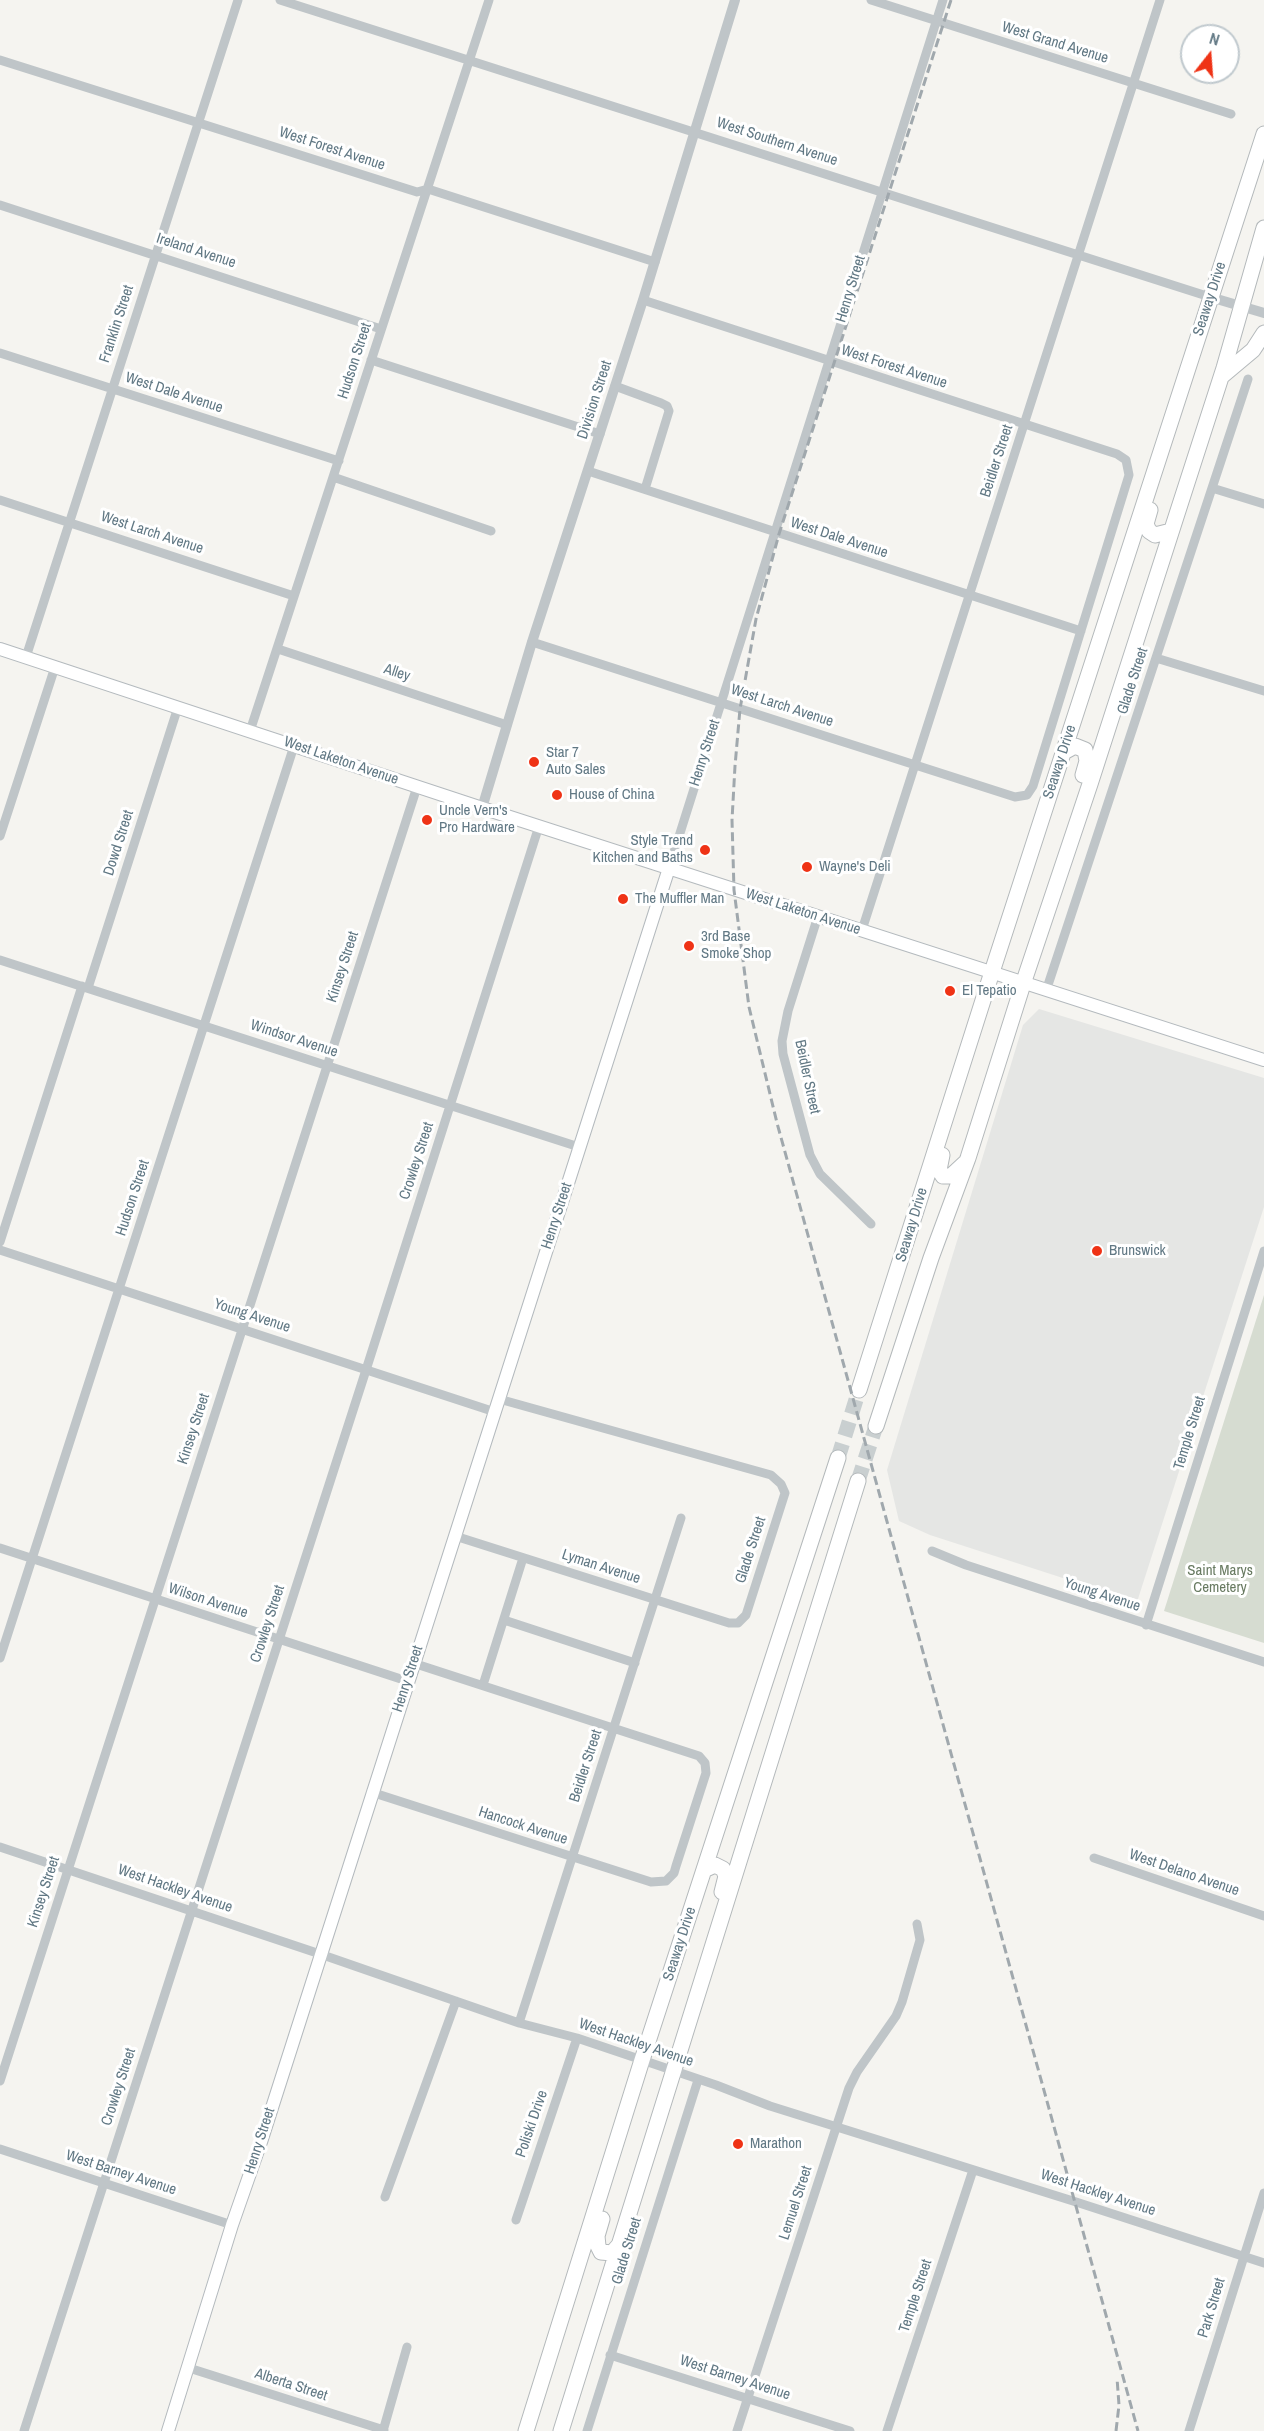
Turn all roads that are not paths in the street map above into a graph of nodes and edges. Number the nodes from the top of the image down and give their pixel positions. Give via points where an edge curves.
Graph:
1 (238, 0) edge
2 (280, 0) edge
3 (489, 0) edge
4 (735, 0) edge
5 (871, 0) edge
6 (943, 0) edge
7 (1160, 0) edge
8 (936, 21) junction
9 (0, 60) edge
10 (470, 60) junction
11 (1133, 83) junction
12 (1231, 114) dead end
13 (199, 122) junction
14 (694, 131) junction
15 (1264, 134) edge
16 (428, 189) junction
17 (881, 191) junction
18 (0, 205) edge
19 (1264, 228) edge
20 (156, 254) junction
21 (1078, 254) junction
22 (655, 262) junction
23 (1210, 297) junction
24 (645, 301) junction
25 (1242, 306) junction
26 (1264, 313) edge
27 (1202, 323) junction
28 (381, 329) junction
29 (1264, 333) edge
30 (0, 352) edge
31 (371, 360) junction
32 (828, 362) junction
33 (1221, 376) junction
34 (1248, 379) dead end
35 (615, 386) junction
36 (112, 388) junction
37 (1025, 425) junction
38 (600, 434) junction
39 (339, 461) junction
40 (588, 471) junction
41 (338, 479) junction
42 (1212, 488) junction
43 (645, 489) junction
44 (0, 500) edge
45 (1264, 504) edge
46 (69, 522) junction
47 (491, 531) dead end
48 (1171, 531) junction
49 (776, 533) junction
50 (969, 595) junction
51 (294, 596) junction
52 (1081, 631) junction
53 (532, 642) junction
54 (0, 649) edge
55 (278, 649) junction
56 (26, 657) junction
57 (1156, 658) junction
58 (55, 667) junction
59 (1264, 691) edge
60 (721, 702) junction
61 (178, 707) junction
62 (507, 725) junction
63 (250, 731) junction
64 (294, 746) junction
65 (1064, 752) junction
66 (916, 765) junction
67 (417, 787) junction
68 (482, 808) junction
69 (539, 826) junction
70 (0, 836) edge
71 (669, 868) junction
72 (818, 916) junction
73 (862, 930) junction
74 (0, 960) edge
75 (1030, 961) junction
76 (992, 972) junction
77 (1023, 984) junction
78 (85, 987) junction
79 (1046, 991) junction
80 (985, 995) junction
81 (204, 1025) junction
82 (1264, 1060) edge
83 (327, 1065) junction
84 (451, 1105) junction
85 (579, 1147) junction
86 (968, 1158) junction
87 (871, 1224) dead end
88 (0, 1242) edge
89 (0, 1250) edge
90 (1264, 1251) edge
91 (120, 1288) junction
92 (243, 1329) junction
93 (366, 1370) junction
94 (859, 1390) tunnel mouth
95 (499, 1399) junction
96 (495, 1412) junction
97 (876, 1426) tunnel mouth
98 (838, 1458) tunnel mouth
99 (858, 1481) tunnel mouth
100 (681, 1518) dead end
101 (455, 1536) junction
102 (0, 1548) edge
103 (932, 1551) dead end
104 (523, 1558) junction
105 (32, 1559) junction
106 (154, 1599) junction
107 (655, 1600) junction
108 (504, 1620) junction
109 (738, 1623) joint
110 (1146, 1625) junction
111 (278, 1640) junction
112 (0, 1658) edge
113 (1264, 1662) edge
114 (413, 1663) junction
115 (635, 1663) junction
116 (407, 1681) junction
117 (483, 1685) junction
118 (614, 1727) junction
119 (371, 1792) junction
120 (0, 1847) edge
121 (572, 1857) junction
122 (1094, 1858) dead end
123 (67, 1869) junction
124 (704, 1870) junction
125 (190, 1911) junction
126 (1264, 1916) edge
127 (917, 1924) dead end
128 (320, 1953) junction
129 (456, 2001) junction
130 (519, 2023) junction
131 (577, 2038) junction
132 (680, 2052) junction
133 (642, 2060) junction
134 (673, 2071) junction
135 (698, 2080) junction
136 (0, 2081) edge
137 (636, 2083) junction
138 (837, 2127) junction
139 (0, 2149) edge
140 (974, 2170) junction
141 (104, 2184) junction
142 (1264, 2193) edge
143 (385, 2197) dead end
144 (516, 2220) dead end
145 (232, 2225) junction
146 (619, 2245) junction
147 (1243, 2256) junction
148 (1264, 2263) edge
149 (407, 2347) dead end
150 (610, 2355) junction
151 (189, 2368) junction
152 (748, 2398) junction
153 (24, 2431) edge
154 (168, 2431) edge
155 (383, 2431) edge
156 (526, 2431) edge
157 (561, 2431) edge
158 (587, 2431) edge
159 (737, 2431) edge
160 (850, 2431) edge
161 (887, 2431) edge
162 (1189, 2431) edge

1 - 13 street, Franklin Street
2 - 10 street, West Southern Avenue
3 - 10 street, Hudson Street
4 - 14 street, Division Street
5 - 8 street, West Grand Avenue
6 - 8 street, Henry Street
7 - 11 street, Beidler Street
8 - 11 street, West Grand Avenue
8 - 17 street, Henry Street
9 - 13 street, West Forest Avenue
10 - 14 street, West Southern Avenue
10 - 16 street, Hudson Street
11 - 12 street, West Grand Avenue
11 - 21 street, Beidler Street
13 - 16 street, West Forest Avenue via 417,192
13 - 20 street, Franklin Street
14 - 17 street, West Southern Avenue
14 - 22 street, Division Street
15 - 23 highway, Seaway Drive
16 - 22 street, West Forest Avenue
16 - 28 street, Hudson Street
17 - 21 street, West Southern Avenue
17 - 32 street, Henry Street
18 - 20 street, Ireland Avenue
19 - 25 highway, Seaway Drive
20 - 28 street, Ireland Avenue
20 - 36 street, Franklin Street
21 - 23 street, West Southern Avenue
21 - 37 street, Beidler Street
22 - 24 street, Division Street
23 - 25 street, West Southern Avenue
23 - 27 highway, Seaway Drive
24 - 32 street, West Forest Avenue
24 - 35 street, Division Street
25 - 26 street, West Southern Avenue
25 - 33 highway, Seaway Drive
27 - 48 highway via 1205,339 1146,524 1155,535
27 - 65 highway, Seaway Drive
28 - 31 street, Hudson Street
29 - 33 highway via 1253,350
30 - 36 street, West Dale Avenue
31 - 38 street
31 - 39 street, Hudson Street
32 - 37 street, West Forest Avenue
32 - 49 street, Henry Street
33 - 48 highway, Seaway Drive
34 - 42 street, Glade Street
35 - 38 street, Division Street
35 - 43 street via 661,403 669,411
36 - 39 street, West Dale Avenue
36 - 46 street, Franklin Street
37 - 50 street, Beidler Street
37 - 52 street, West Forest Avenue via 1117,454 1128,465 1129,475
38 - 40 street, Division Street
39 - 41 street, Hudson Street
40 - 43 street, West Dale Avenue
40 - 53 street, Division Street
41 - 47 street
41 - 51 street, Hudson Street
42 - 45 street
42 - 57 street, Glade Street
43 - 49 street, West Dale Avenue
44 - 46 street, West Larch Avenue
46 - 51 street, West Larch Avenue
46 - 56 street, Franklin Street
48 - 75 highway, Seaway Drive
49 - 50 street, West Dale Avenue
49 - 60 street, Henry Street
50 - 52 street, West Dale Avenue
50 - 66 street, Beidler Street
51 - 55 street, Hudson Street
52 - 66 street, West Larch Avenue via 1027,795 1015,797
53 - 60 street, West Larch Avenue
53 - 62 street, Division Street
54 - 56 main road, West Laketon Avenue
55 - 62 street, Alley
55 - 63 street, Hudson Street
56 - 58 main road, West Laketon Avenue
57 - 59 street
57 - 79 street, Glade Street
58 - 61 main road, West Laketon Avenue
58 - 70 street
60 - 66 street, West Larch Avenue
60 - 71 street, Henry Street
61 - 63 main road, West Laketon Avenue
61 - 78 street, Dowd Street
62 - 68 street, Division Street
63 - 64 main road, West Laketon Avenue
64 - 67 main road, West Laketon Avenue
64 - 81 street, Hudson Street
65 - 75 highway via 1079,746 1085,750 1087,760 1028,944
65 - 76 highway, Seaway Drive
66 - 73 street, Beidler Street
67 - 68 main road, West Laketon Avenue
67 - 83 street, Kinsey Street
68 - 69 main road, West Laketon Avenue
69 - 71 main road, West Laketon Avenue
69 - 84 street, Crowley Street
71 - 72 main road, West Laketon Avenue
71 - 85 main road, Henry Street
72 - 73 main road, West Laketon Avenue
72 - 87 street, Beidler Street via 788,1011 783,1054 810,1155 820,1174
73 - 76 main road, West Laketon Avenue
74 - 78 street, Windsor Avenue
75 - 77 highway, Seaway Drive
76 - 77 main road, West Laketon Avenue
76 - 80 highway, Seaway Drive
77 - 79 main road, West Laketon Avenue
77 - 86 highway, Seaway Drive
78 - 81 street, Windsor Avenue
78 - 88 street, Dowd Street
79 - 82 main road, West Laketon Avenue
80 - 86 highway via 987,1012 939,1173 951,1176
80 - 94 highway, Seaway Drive
81 - 83 street, Windsor Avenue
81 - 91 street, Hudson Street
83 - 84 street, Windsor Avenue
83 - 92 street, Kinsey Street
84 - 85 street, Windsor Avenue
84 - 93 street, Crowley Street
85 - 95 main road, Henry Street
86 - 97 highway, Seaway Drive
89 - 91 street, Young Avenue
90 - 110 street, Temple Street
91 - 92 street, Young Avenue
91 - 105 street, Hudson Street
92 - 93 street, Young Avenue
92 - 106 street, Kinsey Street
93 - 96 street, Young Avenue
93 - 111 street, Crowley Street
95 - 96 main road, Henry Street
95 - 109 street, Glade Street via 771,1475 781,1484 785,1493 746,1615
96 - 101 main road, Henry Street
98 - 124 highway, Seaway Drive
99 - 132 highway
100 - 107 street, Beidler Street
101 - 104 street, Lyman Avenue
101 - 114 main road, Henry Street
102 - 105 street, Wilson Avenue
103 - 110 street, Young Avenue
104 - 107 street, Lyman Avenue
104 - 108 street
105 - 106 street, Wilson Avenue
105 - 112 street, Hudson Street
106 - 111 street, Wilson Avenue
106 - 123 street, Kinsey Street
107 - 109 street, Lyman Avenue
107 - 115 street, Beidler Street
108 - 115 street
108 - 117 street
110 - 113 street, Young Avenue
111 - 116 street, Wilson Avenue
111 - 125 street, Crowley Street
114 - 116 main road, Henry Street
114 - 117 street
115 - 118 street, Beidler Street
116 - 119 main road, Henry Street
117 - 118 street
118 - 121 street, Beidler Street
118 - 121 street, Hancock Avenue via 694,1754 705,1762 706,1773 676,1866 666,1881 651,1882
119 - 121 street, Hancock Avenue
119 - 128 main road, Henry Street
120 - 123 street, West Hackley Avenue
121 - 130 street, Beidler Street
122 - 126 street, West Delano Avenue
123 - 125 street, West Hackley Avenue
123 - 136 street, Kinsey Street
124 - 132 highway via 715,1865 726,1876 678,2036
124 - 133 highway, Seaway Drive
125 - 128 street, West Hackley Avenue
125 - 141 street, Crowley Street
127 - 138 street, Lemuel Street via 920,1940 902,2002 857,2072
128 - 129 street, West Hackley Avenue
128 - 145 main road, Henry Street
129 - 130 street, West Hackley Avenue
129 - 143 street
130 - 131 street, West Hackley Avenue
131 - 133 street, West Hackley Avenue
131 - 144 street, Poliski Drive
132 - 134 highway
133 - 134 street, West Hackley Avenue
133 - 137 highway, Seaway Drive
134 - 135 street, West Hackley Avenue
134 - 146 highway
135 - 138 street, West Hackley Avenue
135 - 150 street, Glade Street
137 - 146 highway via 636,2111 597,2236 598,2246 605,2254
137 - 156 highway, Seaway Drive
138 - 140 street, West Hackley Avenue
138 - 152 street, Lemuel Street
139 - 141 street, West Barney Avenue
140 - 147 street, West Hackley Avenue
140 - 161 street, Temple Street
141 - 145 street, West Barney Avenue
141 - 153 street, Crowley Street
142 - 147 street, Park Street
145 - 151 main road, Henry Street
146 - 157 highway
147 - 148 street, West Hackley Avenue
147 - 162 street, Park Street
149 - 155 street
150 - 152 street, West Barney Avenue
150 - 158 street, Glade Street
151 - 154 main road, Henry Street
151 - 155 street, Alberta Street
152 - 159 street, Lemuel Street
152 - 160 street, West Barney Avenue

